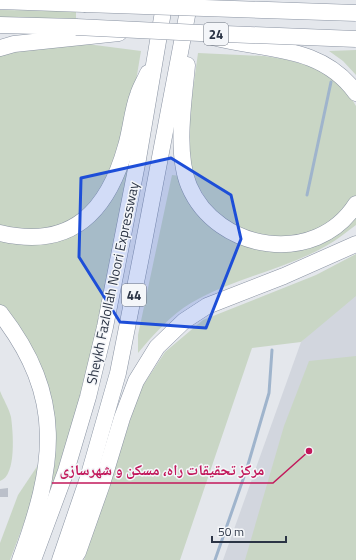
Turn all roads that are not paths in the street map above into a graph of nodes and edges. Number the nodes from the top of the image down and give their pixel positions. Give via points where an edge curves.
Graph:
1 (165, 0) edge
2 (190, 0) edge
3 (0, 1) edge
4 (356, 13) edge
5 (186, 24) junction
6 (0, 25) edge
7 (138, 30) junction
8 (200, 33) junction
9 (356, 39) edge
10 (0, 48) edge
11 (156, 55) junction
12 (356, 93) edge
13 (356, 204) edge
14 (0, 233) edge
15 (356, 237) edge
16 (356, 244) edge
17 (335, 254) junction
18 (0, 313) edge
19 (20, 560) edge
20 (33, 560) edge
21 (60, 560) edge
22 (73, 560) edge

1 - 11 highway, Sheykh Fazlollah Noori Expressway / 44
2 - 5 highway, Sheykh Fazlollah Noori Expressway / 44
3 - 4 highway, 24, bridge
5 - 13 highway via 188,52 181,139 183,169 189,186 210,215 230,231 247,239 292,244 329,230
5 - 21 highway, Sheykh Fazlollah Noori Expressway / 44 via 118,373 88,478
6 - 7 highway, 24, bridge
7 - 8 highway, 24, bridge
7 - 10 highway via 14,44
8 - 9 highway, 24, bridge
8 - 12 highway via 299,54 339,75
11 - 14 highway via 138,95 120,166 103,201 92,214 63,232 40,237 27,238
11 - 20 highway, Sheykh Fazlollah Noori Expressway / 44 via 105,327 88,397 66,471
15 - 17 highway
16 - 17 highway
17 - 22 highway via 207,306 184,321 157,347 136,381 102,484
18 - 19 highway via 33,367 48,422 48,457 40,498

